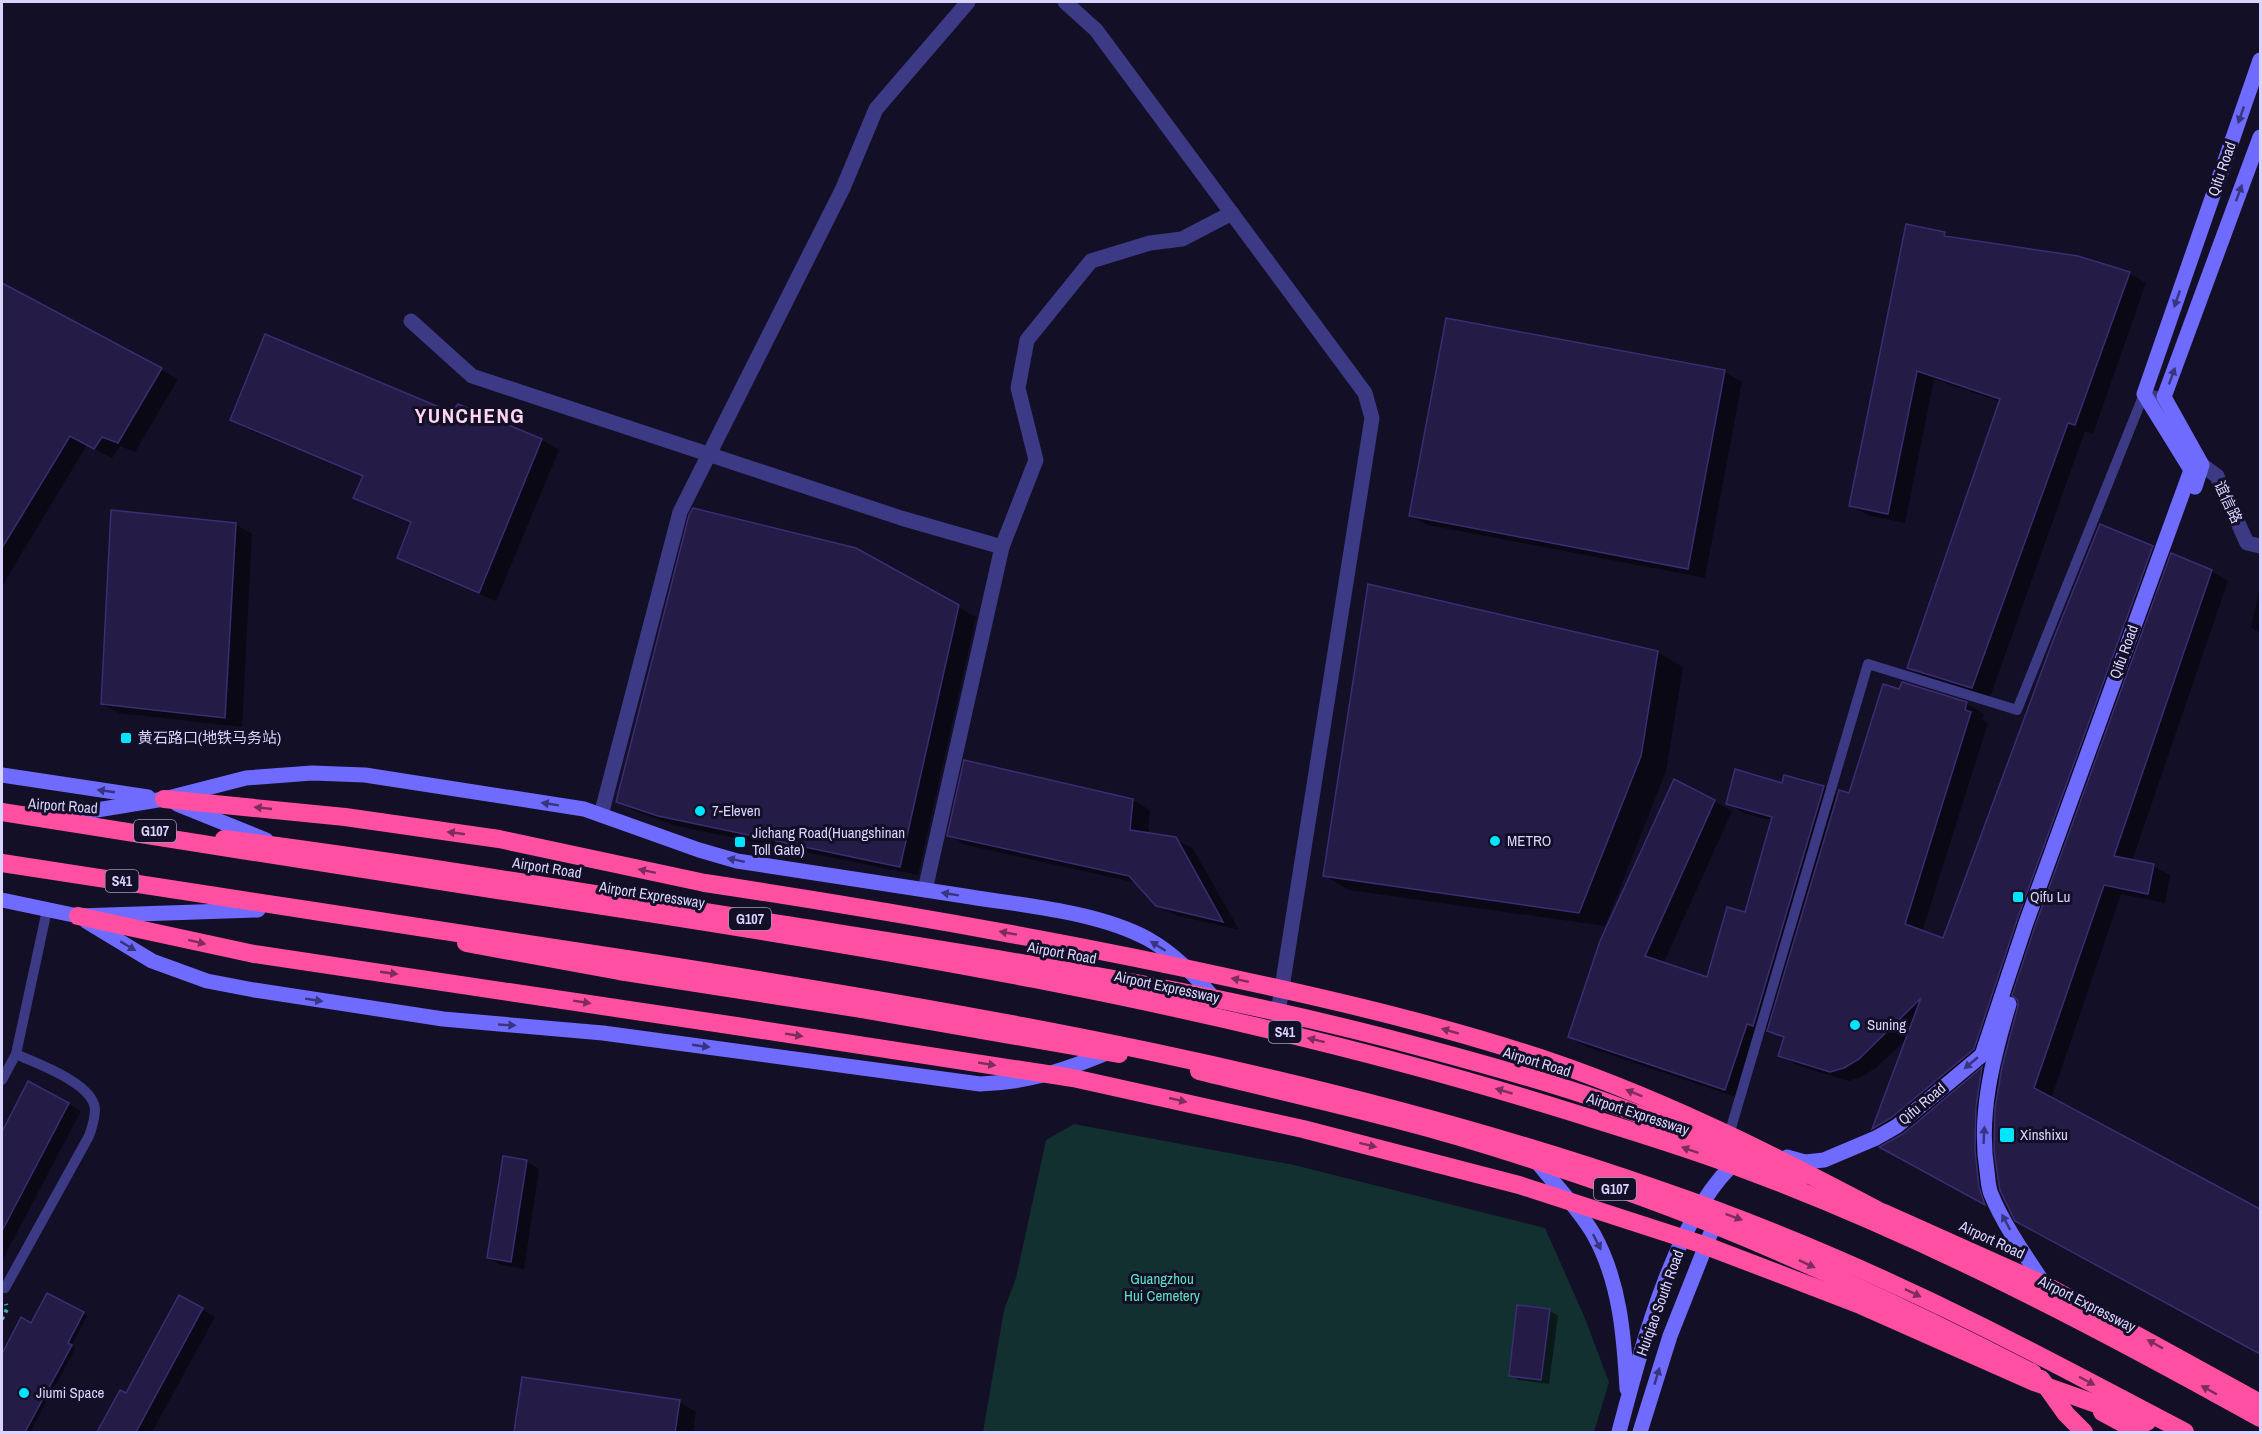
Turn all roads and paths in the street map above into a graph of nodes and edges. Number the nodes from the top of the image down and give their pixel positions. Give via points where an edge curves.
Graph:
1 (968, 2) edge
2 (1065, 2) edge
3 (2260, 60) edge
4 (2260, 137) edge
5 (1232, 213) junction
6 (411, 321) dead end
7 (2144, 394) junction
8 (2164, 397) junction
9 (709, 453) junction
10 (2197, 467) junction
11 (2260, 546) edge
12 (1002, 547) junction
13 (2, 775) edge
14 (164, 799) junction
15 (2, 812) edge
16 (601, 815) junction
17 (2, 818) edge
18 (27, 821) junction
19 (283, 847) junction
20 (2, 856) edge
21 (2, 862) edge
22 (925, 890) junction
23 (2, 900) edge
24 (47, 910) junction
25 (258, 910) junction
26 (78, 916) junction
27 (1215, 1000) junction
28 (1278, 1013) junction
29 (1109, 1052) junction
30 (16, 1054) junction
31 (2, 1080) edge
32 (1685, 1133) junction
33 (1728, 1138) junction
34 (1744, 1155) junction
35 (1537, 1162) junction
36 (1694, 1216) junction
37 (1714, 1224) junction
38 (2045, 1285) junction
39 (2, 1286) edge
40 (2098, 1329) junction
41 (2040, 1377) junction
42 (1628, 1400) junction
43 (2260, 1403) edge
44 (2260, 1418) edge
45 (1619, 1432) edge
46 (1640, 1432) edge
47 (2084, 1432) edge
48 (2139, 1432) edge
49 (2178, 1432) edge
50 (2185, 1432) edge

1 - 9 street via 876,109 843,188
2 - 5 street via 1096,30
3 -> 7 main road, Qifu Road
8 -> 4 main road, Qifu Road
5 - 12 street via 1182,239 1150,243 1091,261 1027,340 1018,388 1036,460
5 - 28 street via 1365,393 1372,418
6 - 9 street via 472,376
7 - 8 lane
7 - 10 main road
7 - 33 lane via 2018,710 1868,664
8 - 10 main road
9 - 12 street via 901,518
9 - 16 street via 680,512
10 - 11 street, 谊信路 via 2217,476 2247,543
10 -> 33 main road, Qifu Road via 2026,922 1982,1054 1897,1126 1824,1160 1804,1162
38 -> 10 main road, Qifu Road via 1990,1193 1983,1150 1993,1055 2031,932
12 - 22 street
14 -> 13 main road
16 -> 14 main road via 584,809 366,775 312,772 246,778
14 - 18 main road
14 - 19 main road
40 -> 14 highway, bridge via 1736,1137 1623,1089 1492,1042 1367,1009 1121,954 705,883 499,839 345,817
40 -> 15 highway, Airport Expressway / S41, bridge via 1964,1263 1808,1194 1677,1145 1499,1089 1267,1027 821,940
22 -> 16 main road via 737,861
17 - 18 highway, Airport Road
18 - 19 highway, Airport Road / G107 via 168,832
19 - 27 highway, Airport Road / G107 via 933,948
20 - 25 highway
21 -> 50 highway, S41, bridge via 947,1012 1158,1052 1346,1095 1508,1140 1748,1222 1985,1328
27 -> 22 main road via 1170,954 1121,927 1032,906
23 - 24 main road
24 - 26 main road
24 - 30 lane
25 - 26 main road
25 - 29 highway
26 -> 29 main road via 152,961 207,981 443,1019 603,1033 980,1084 1031,1079 1072,1068
26 -> 49 highway, bridge via 254,954 1095,1082 1303,1129 1519,1185 1701,1244 1858,1304 2034,1382
27 - 28 highway, Airport Road
28 - 32 highway, Airport Road via 1465,1059 1600,1100
29 - 35 highway via 1358,1110
30 - 31 lane
30 - 39 lane via 78,1084 89,1093 95,1106 89,1137 5,1288
32 - 33 main road
32 - 34 highway, Airport Road
34 - 36 main road, Huiqiao South Road via 1728,1168
34 - 38 highway, Airport Road
35 - 36 highway, G107
35 -> 42 main road via 1593,1233 1606,1258 1621,1315
36 - 37 highway
36 - 42 main road, Huiqiao South Road via 1668,1272
37 -> 41 highway via 1895,1305
46 -> 37 main road, Huiqiao South Road via 1670,1336
43 -> 38 highway, Airport Road
44 -> 40 highway, Airport Expressway / S41, bridge
41 - 47 highway
41 - 48 highway
42 - 45 main road, Huiqiao South Road

